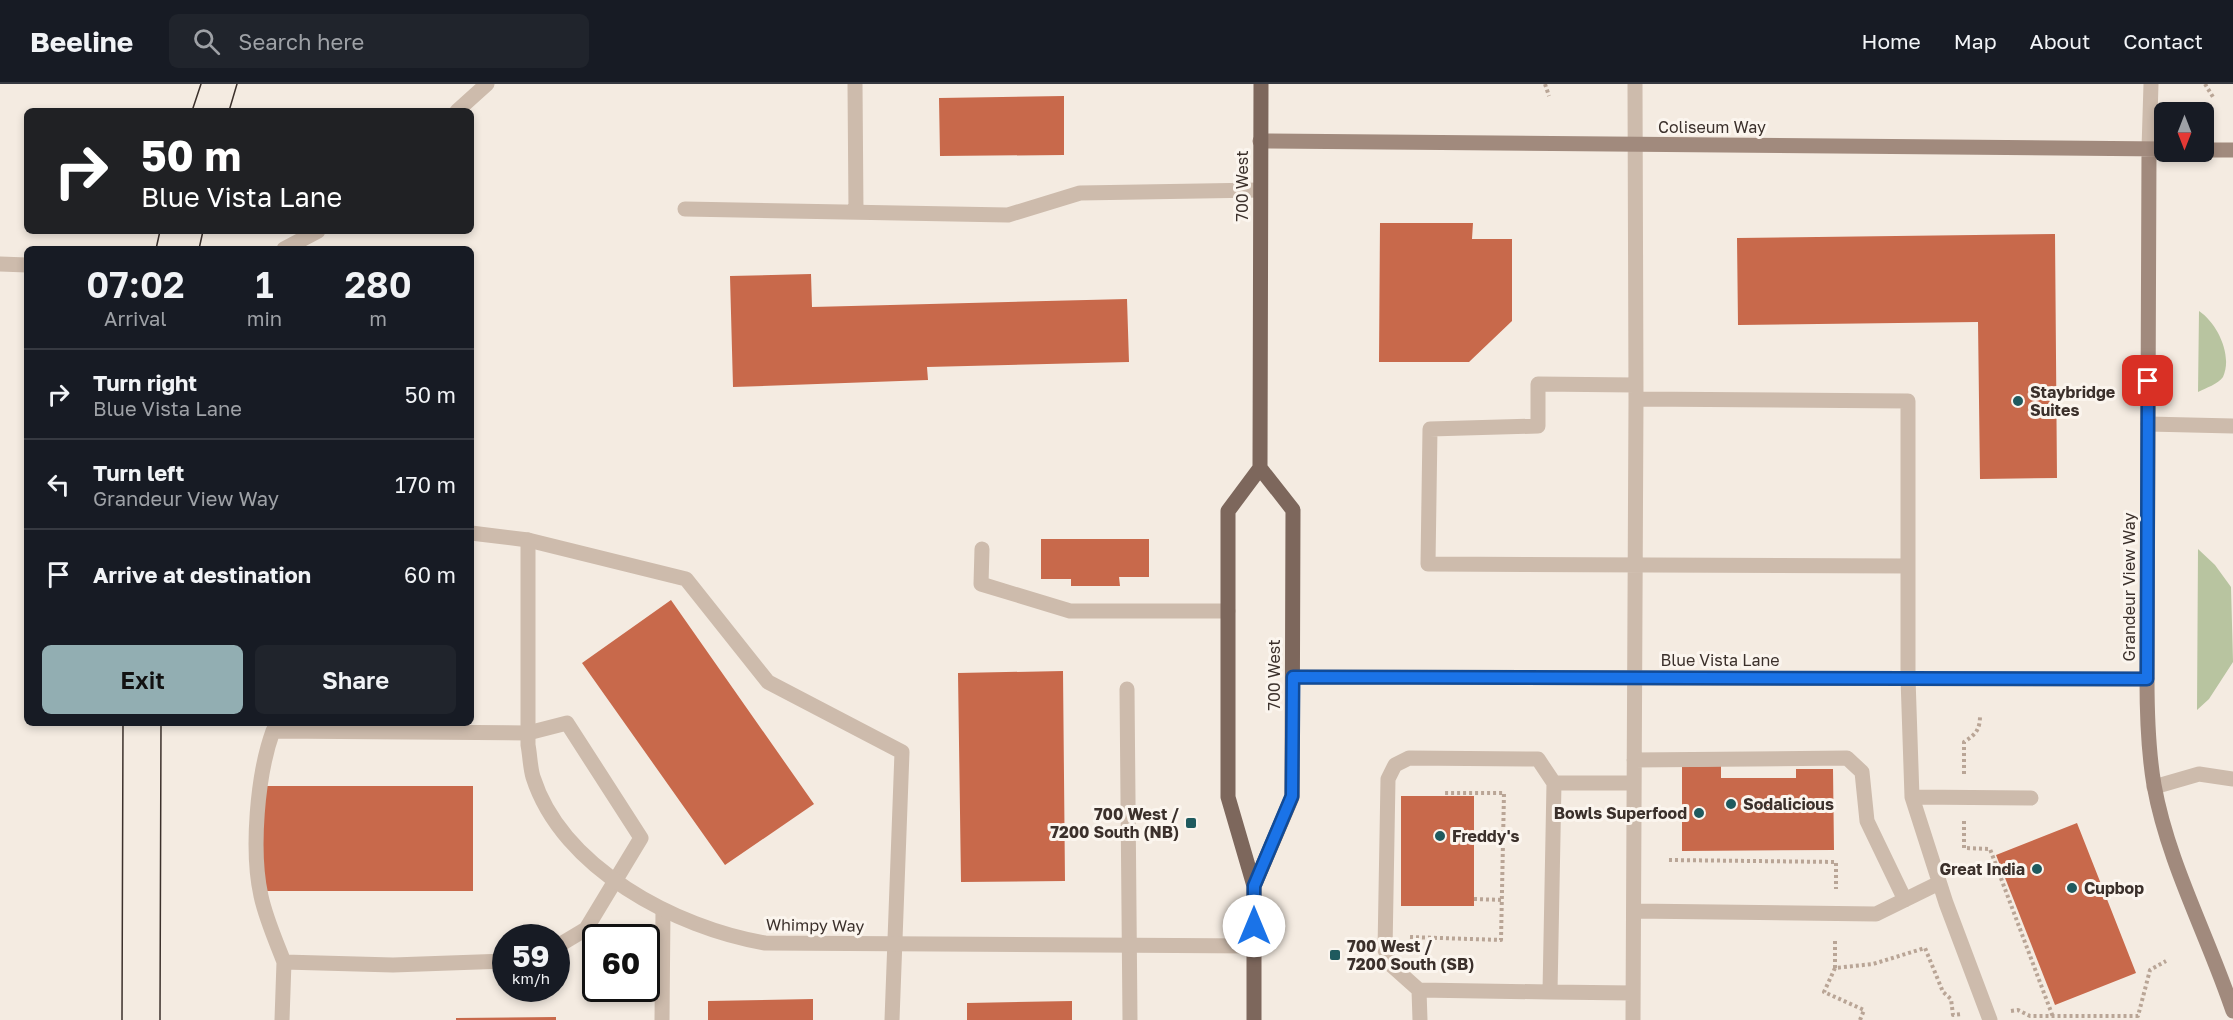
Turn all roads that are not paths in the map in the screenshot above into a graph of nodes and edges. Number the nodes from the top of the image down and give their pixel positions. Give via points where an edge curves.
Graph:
1 (487, 84) edge
2 (855, 84) edge
3 (1261, 84) edge
4 (1635, 84) edge
5 (2151, 84) edge
6 (460, 108) edge
7 (2154, 116) edge
8 (1260, 141) junction
9 (1635, 145) junction
10 (2154, 149) edge
11 (2214, 150) edge
12 (2233, 150) edge
13 (2157, 162) edge
14 (1260, 189) junction
15 (685, 209) dead end
16 (856, 213) junction
17 (312, 234) edge
18 (290, 246) edge
19 (0, 264) edge
20 (24, 265) edge
21 (1636, 392) junction
22 (2148, 424) junction
23 (2233, 426) edge
24 (1260, 468) junction
25 (474, 533) edge
26 (528, 540) junction
27 (982, 549) dead end
28 (1635, 565) junction
29 (1908, 566) junction
30 (1228, 611) junction
31 (1293, 677) junction
32 (1635, 678) junction
33 (1908, 678) junction
34 (2147, 679) junction
35 (1127, 690) dead end
36 (528, 733) junction
37 (1634, 760) junction
38 (2233, 778) edge
39 (1554, 783) junction
40 (1634, 783) junction
41 (2154, 787) junction
42 (1912, 796) junction
43 (2031, 798) dead end
44 (615, 878) junction
45 (1939, 884) junction
46 (1254, 886) junction
47 (1905, 900) junction
48 (663, 910) junction
49 (1634, 911) junction
50 (570, 939) edge
51 (1131, 944) junction
52 (894, 945) junction
53 (1254, 946) junction
54 (492, 961) edge
55 (284, 962) junction
56 (1419, 990) junction
57 (1551, 992) junction
58 (1633, 993) junction
59 (2233, 1011) edge
60 (282, 1020) edge
61 (662, 1020) edge
62 (892, 1020) edge
63 (1130, 1020) edge
64 (1254, 1020) edge
65 (1420, 1020) edge
66 (1633, 1020) edge
67 (1990, 1020) edge

1 - 6 street
2 - 16 street
3 - 8 main road, 700 West
4 - 9 street
5 - 7 street
8 - 9 street, Coliseum Way
8 - 14 main road, 700 West
9 - 10 street, Coliseum Way
9 - 21 street
11 - 12 street
13 - 22 street, Grandeur View Way
14 - 16 street via 1080,194 1008,215
14 - 24 main road, 700 West
15 - 16 street
17 - 18 street
19 - 20 street
21 - 28 street
21 - 28 street via 1538,384 1538,426 1430,429 1428,564
21 - 29 street via 1908,401
22 - 23 street
22 - 34 street, Grandeur View Way
24 - 30 main road, 700 West via 1228,511
24 - 31 main road, 700 West via 1293,510
25 - 26 street
26 - 36 street, Whimpy Way
26 - 52 street via 686,579 768,682 902,752
27 - 30 street via 981,584 1070,611
28 - 29 street
28 - 32 street
29 - 33 street
30 - 46 main road, 700 West via 1228,796
31 - 32 street, Blue Vista Lane
31 - 46 main road, 700 West via 1292,796
32 - 33 street, Blue Vista Lane
32 - 37 street
33 - 34 street, Blue Vista Lane
33 - 42 street
34 - 41 street, Grandeur View Way
35 - 51 street
36 - 44 street, Whimpy Way via 533,775 550,813 578,849
36 - 44 street via 567,723 641,838
36 - 55 street via 273,731 265,752 254,857 261,898
37 - 40 street
37 - 47 street via 1847,758 1862,772 1867,821
38 - 41 street via 2199,774
39 - 40 street
39 - 56 street via 1538,759 1409,758 1395,765 1388,779 1385,950 1391,965
39 - 57 street
40 - 49 street
41 - 59 street, Grandeur View Way
42 - 43 street
42 - 45 street
44 - 48 street, Whimpy Way
44 - 50 street via 586,929
45 - 47 street
45 - 67 street
46 - 53 main road, 700 West
47 - 49 street via 1875,914
48 - 52 street, Whimpy Way via 714,931 765,943
48 - 61 street
49 - 58 street
51 - 52 street, Whimpy Way
51 - 53 street, Whimpy Way
51 - 63 street
52 - 62 street
53 - 64 main road, 700 West
54 - 55 street via 393,965
55 - 60 street
56 - 57 street
56 - 65 street
57 - 58 street
58 - 66 street

